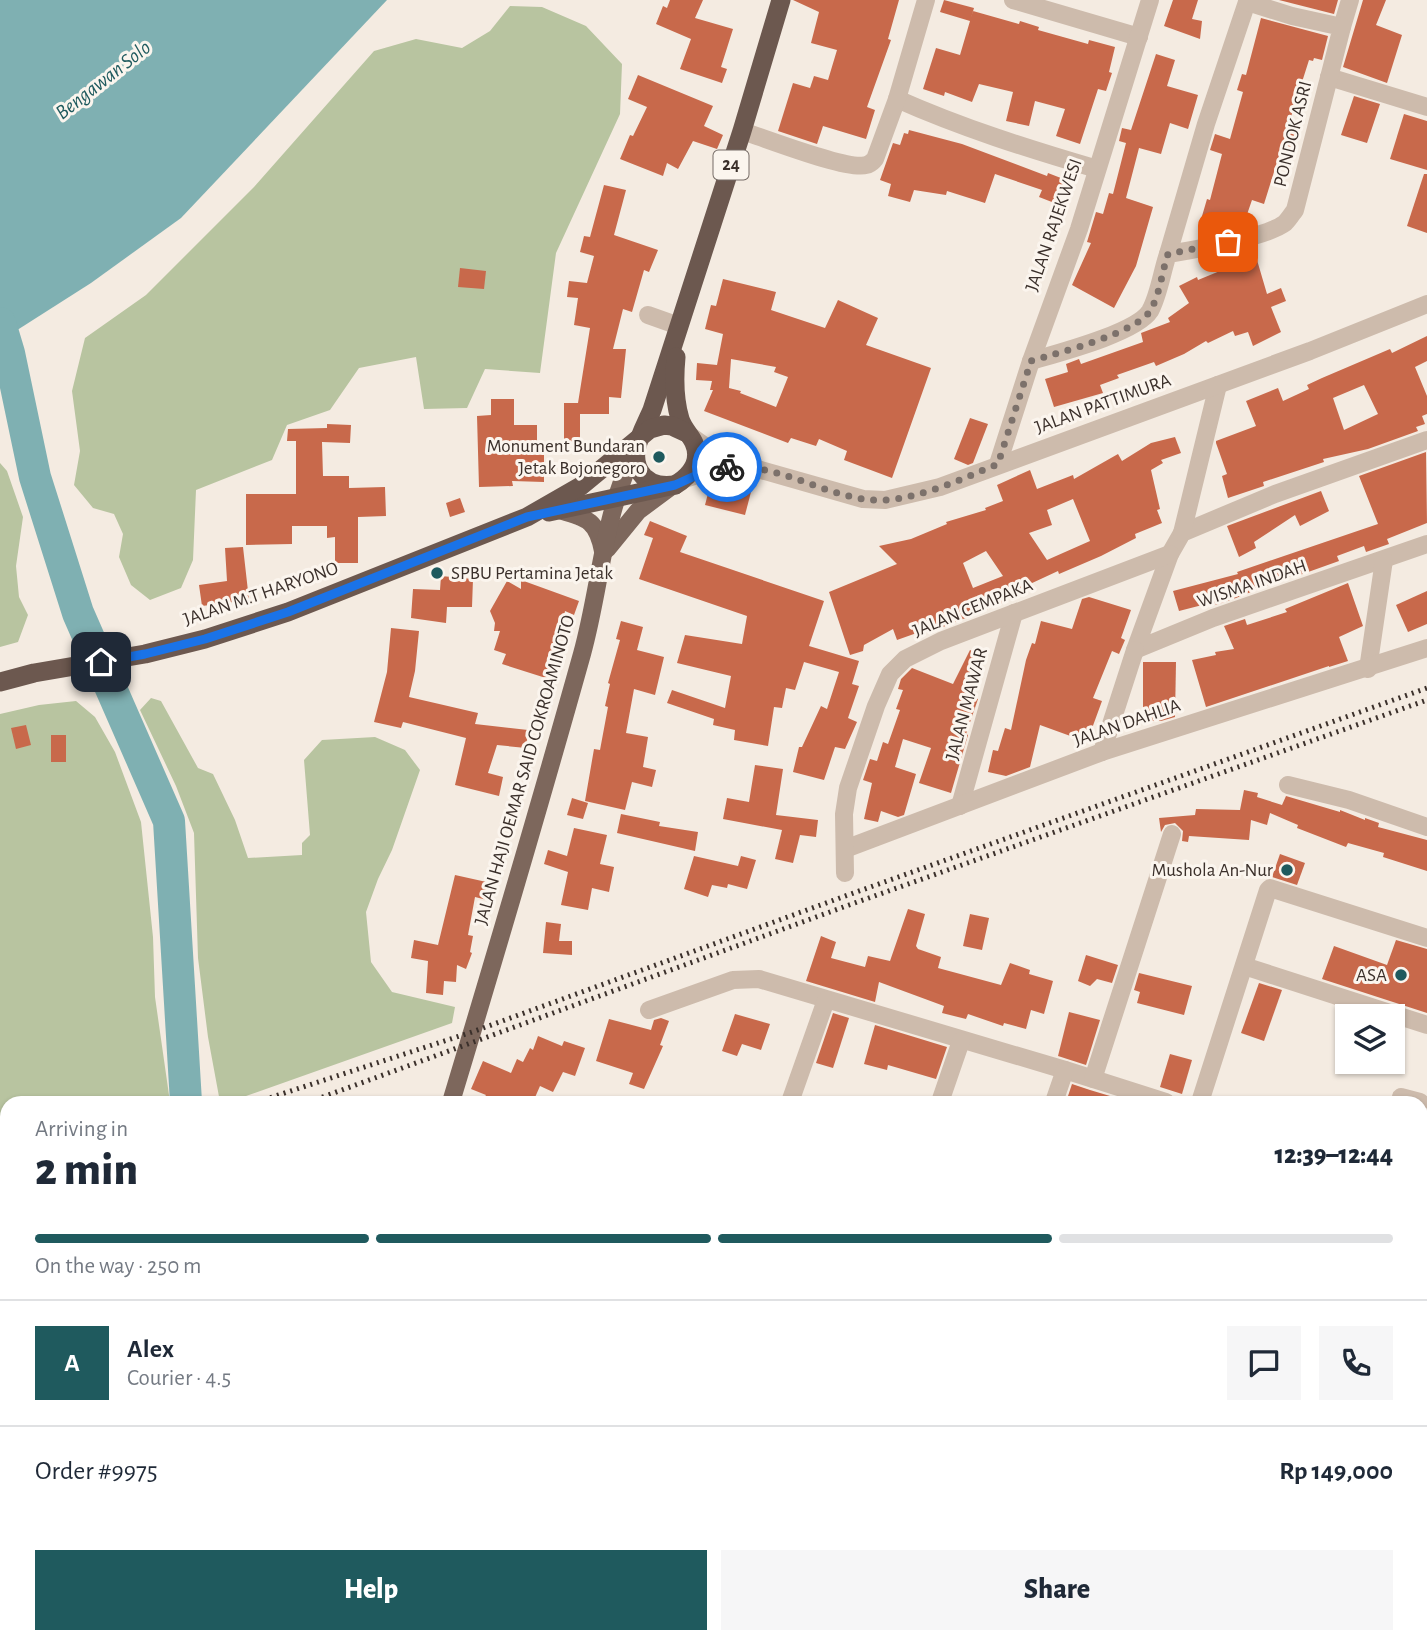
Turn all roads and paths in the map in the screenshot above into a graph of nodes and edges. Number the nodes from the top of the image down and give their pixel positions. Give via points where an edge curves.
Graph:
1 (781, 0) edge
2 (926, 0) edge
3 (1013, 0) edge
4 (1150, 0) edge
5 (1350, 0) edge
6 (1247, 1) edge
7 (1342, 27) junction
8 (1139, 37) junction
9 (1329, 76) junction
10 (897, 99) junction
11 (1427, 107) edge
12 (742, 131) junction
13 (1097, 169) junction
14 (1168, 254) junction
15 (1427, 304) edge
16 (648, 315) dead end
17 (678, 328) junction
18 (1031, 361) junction
19 (1218, 386) junction
20 (685, 432) junction
21 (1427, 440) edge
22 (638, 444) junction
23 (998, 464) junction
24 (747, 466) junction
25 (680, 482) junction
26 (616, 499) junction
27 (559, 510) junction
28 (527, 517) junction
29 (1182, 533) junction
30 (1427, 544) edge
31 (603, 554) junction
32 (1170, 554) junction
33 (1384, 560) junction
34 (1014, 613) junction
35 (1427, 648) edge
36 (1135, 650) junction
37 (1368, 668) junction
38 (0, 681) edge
39 (1102, 752) junction
40 (1288, 785) dead end
41 (960, 806) junction
42 (1427, 827) edge
43 (1171, 834) dead end
44 (845, 849) junction
45 (845, 873) dead end
46 (1427, 938) edge
47 (1244, 966) junction
48 (826, 1000) junction
49 (649, 1010) dead end
50 (1427, 1025) edge
51 (961, 1041) junction
52 (1065, 1070) junction
53 (1093, 1079) junction
54 (452, 1096) edge
55 (792, 1096) edge
56 (942, 1096) edge
57 (1056, 1096) edge
58 (1147, 1096) edge
59 (1202, 1096) edge

1 - 12 highway, 24
2 - 10 street
3 - 8 street
4 - 8 street, JALAN RAJEKWESI
5 - 7 street, PONDOK ASRI
6 - 7 street
6 - 14 street
7 - 9 street, PONDOK ASRI
8 - 13 street, JALAN RAJEKWESI
9 - 11 street, PONDOK ASRI
9 - 14 street, PONDOK ASRI via 1289,219 1271,230
10 - 12 street via 875,159 864,166
10 - 13 street via 1023,148
12 - 17 highway, 24
13 - 18 street, JALAN RAJEKWESI
14 - 18 street via 1150,311 1141,320 1102,339
15 - 19 street, JALAN PATTIMURA
16 - 17 street
17 - 20 highway, 24 via 675,388
17 - 22 highway, 24
18 - 23 street, JALAN RAJEKWESI
19 - 23 street, JALAN PATTIMURA
19 - 29 street
20 - 22 highway via 657,426
20 - 24 street, JALAN PATTIMURA via 713,452
20 - 25 highway, 24 via 696,453 695,463
21 - 29 street
22 - 25 highway via 635,460 639,472 664,486
22 - 26 main road, JALAN HAJI OEMAR SAID COKROAMINOTO
22 - 28 highway, 24 via 581,486
23 - 24 street, JALAN PATTIMURA via 940,487 885,500 863,499
24 - 25 street via 716,469
25 - 26 highway, 24
25 - 31 main road via 638,511
26 - 27 highway, 24
26 - 31 main road, JALAN HAJI OEMAR SAID COKROAMINOTO
27 - 28 highway, 24
27 - 31 main road via 594,526
28 - 38 highway, JALAN M.T HARYONO / 24 via 288,612 205,639
29 - 32 street
30 - 33 street, WISMA INDAH
31 - 54 main road, JALAN HAJI OEMAR SAID COKROAMINOTO via 583,650
32 - 34 street, JALAN CEMPAKA
32 - 36 street
33 - 36 street, WISMA INDAH via 1213,618
33 - 37 street
34 - 41 street, JALAN MAWAR
34 - 44 street, JALAN CEMPAKA via 941,641 905,659 891,674 848,788
35 - 37 street, JALAN DAHLIA
36 - 39 street
37 - 39 street, JALAN DAHLIA
39 - 41 street, JALAN DAHLIA
40 - 42 street
41 - 44 street, JALAN DAHLIA
43 - 53 street
44 - 45 street, JALAN CEMPAKA
46 - 47 street via 1270,888
47 - 50 street
47 - 59 street
48 - 49 street via 746,978
48 - 51 street
48 - 55 street
51 - 52 street
51 - 56 street
52 - 53 street
52 - 57 street
53 - 58 street

